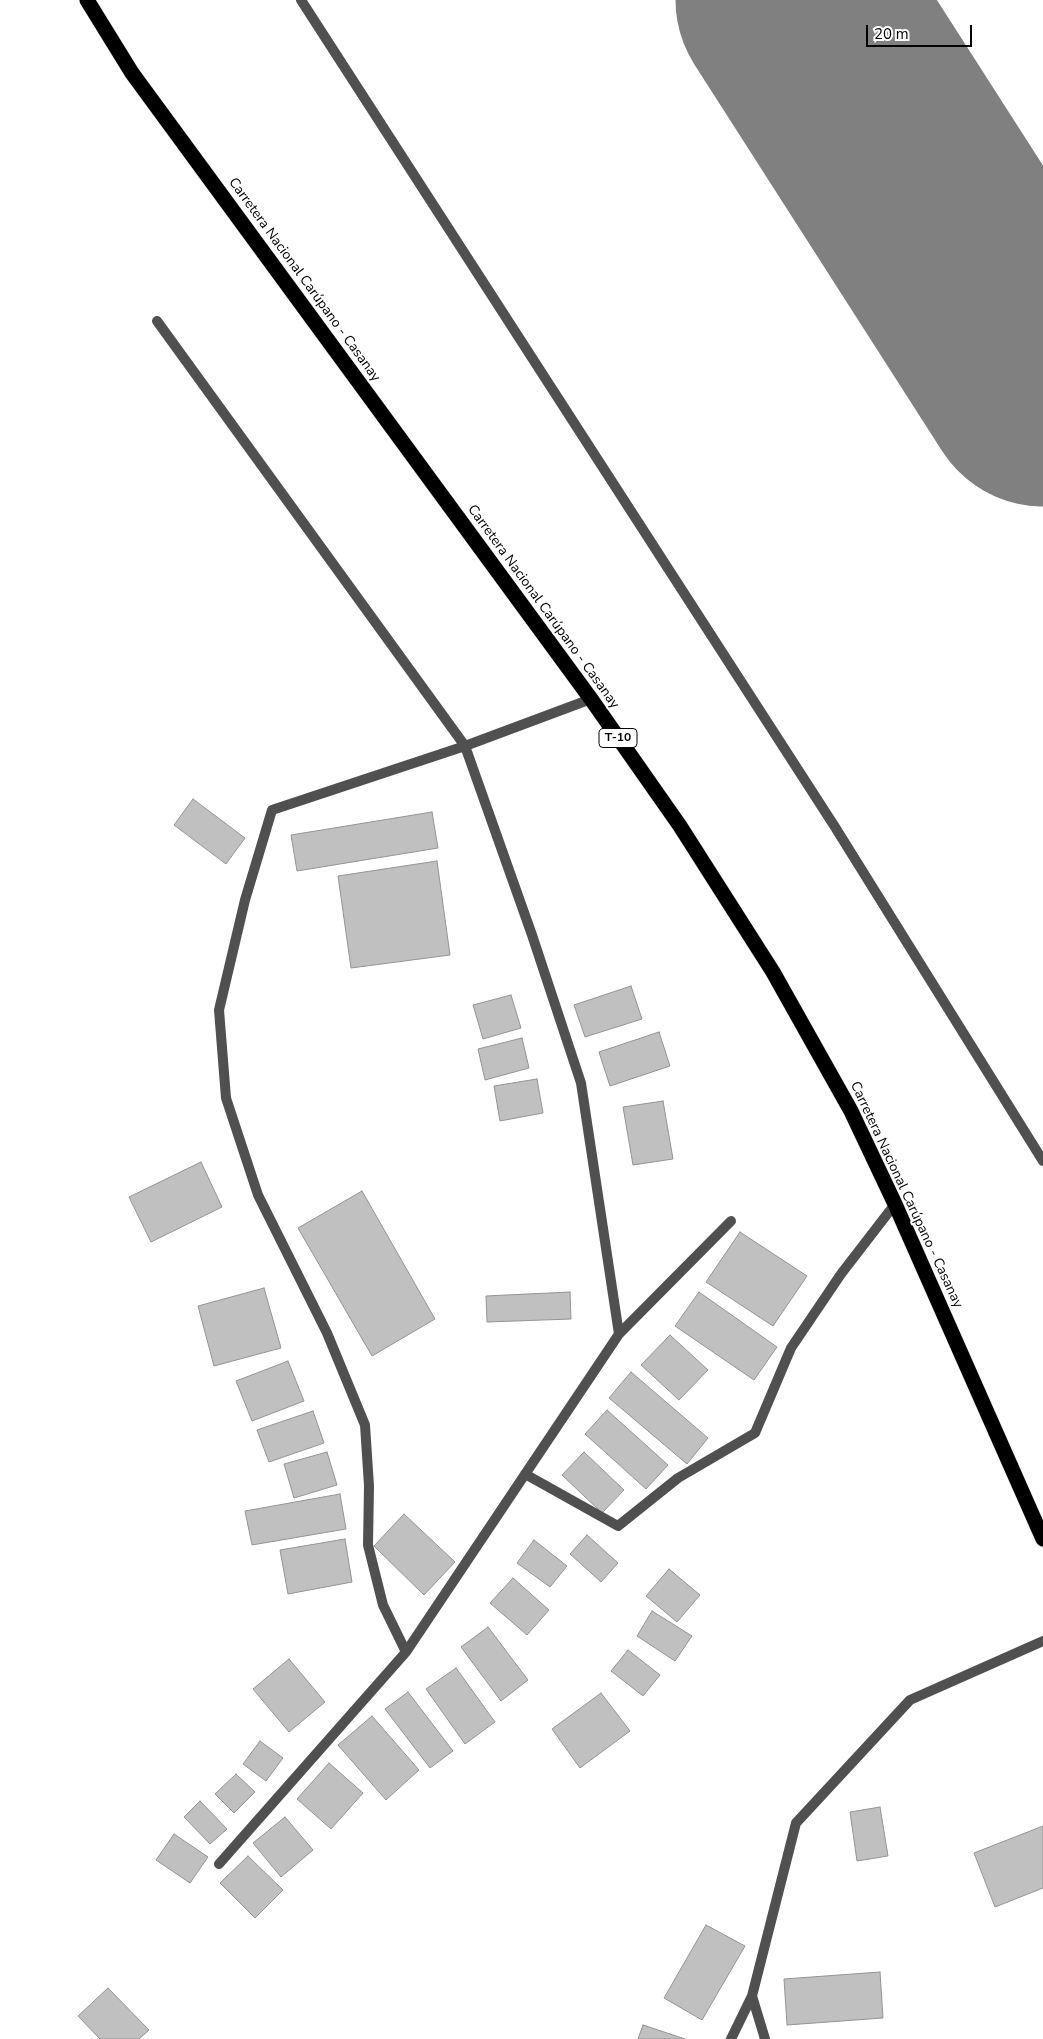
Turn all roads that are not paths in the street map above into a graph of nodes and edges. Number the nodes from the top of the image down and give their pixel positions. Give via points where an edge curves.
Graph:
1 (87, 0) edge
2 (301, 0) edge
3 (157, 322) dead end
4 (591, 699) junction
5 (465, 746) junction
6 (1043, 1161) edge
7 (895, 1204) junction
8 (731, 1221) dead end
9 (619, 1334) junction
10 (525, 1474) junction
11 (1043, 1539) edge
12 (1043, 1641) edge
13 (406, 1652) junction
14 (219, 1864) dead end
15 (752, 1996) junction
16 (732, 2039) edge
17 (765, 2039) edge

1 - 4 highway, Carretera Nacional Carúpano - Casanay / T-10 via 132,73
2 - 6 street via 835,827
3 - 5 street
4 - 5 street
4 - 7 highway, Carretera Nacional Carúpano - Casanay / T-10 via 680,826 772,972 851,1111
5 - 9 street via 581,1083
5 - 13 street via 272,810 245,900 219,1010 226,1098 258,1195 327,1333 365,1425 368,1545 383,1605
7 - 10 street via 841,1274 791,1348 755,1433 678,1478 618,1526
7 - 11 highway, Carretera Nacional Carúpano - Casanay / T-10
8 - 9 street
9 - 10 street
10 - 13 street
12 - 15 street via 910,1700 796,1823
13 - 14 street
15 - 16 street
15 - 17 street

